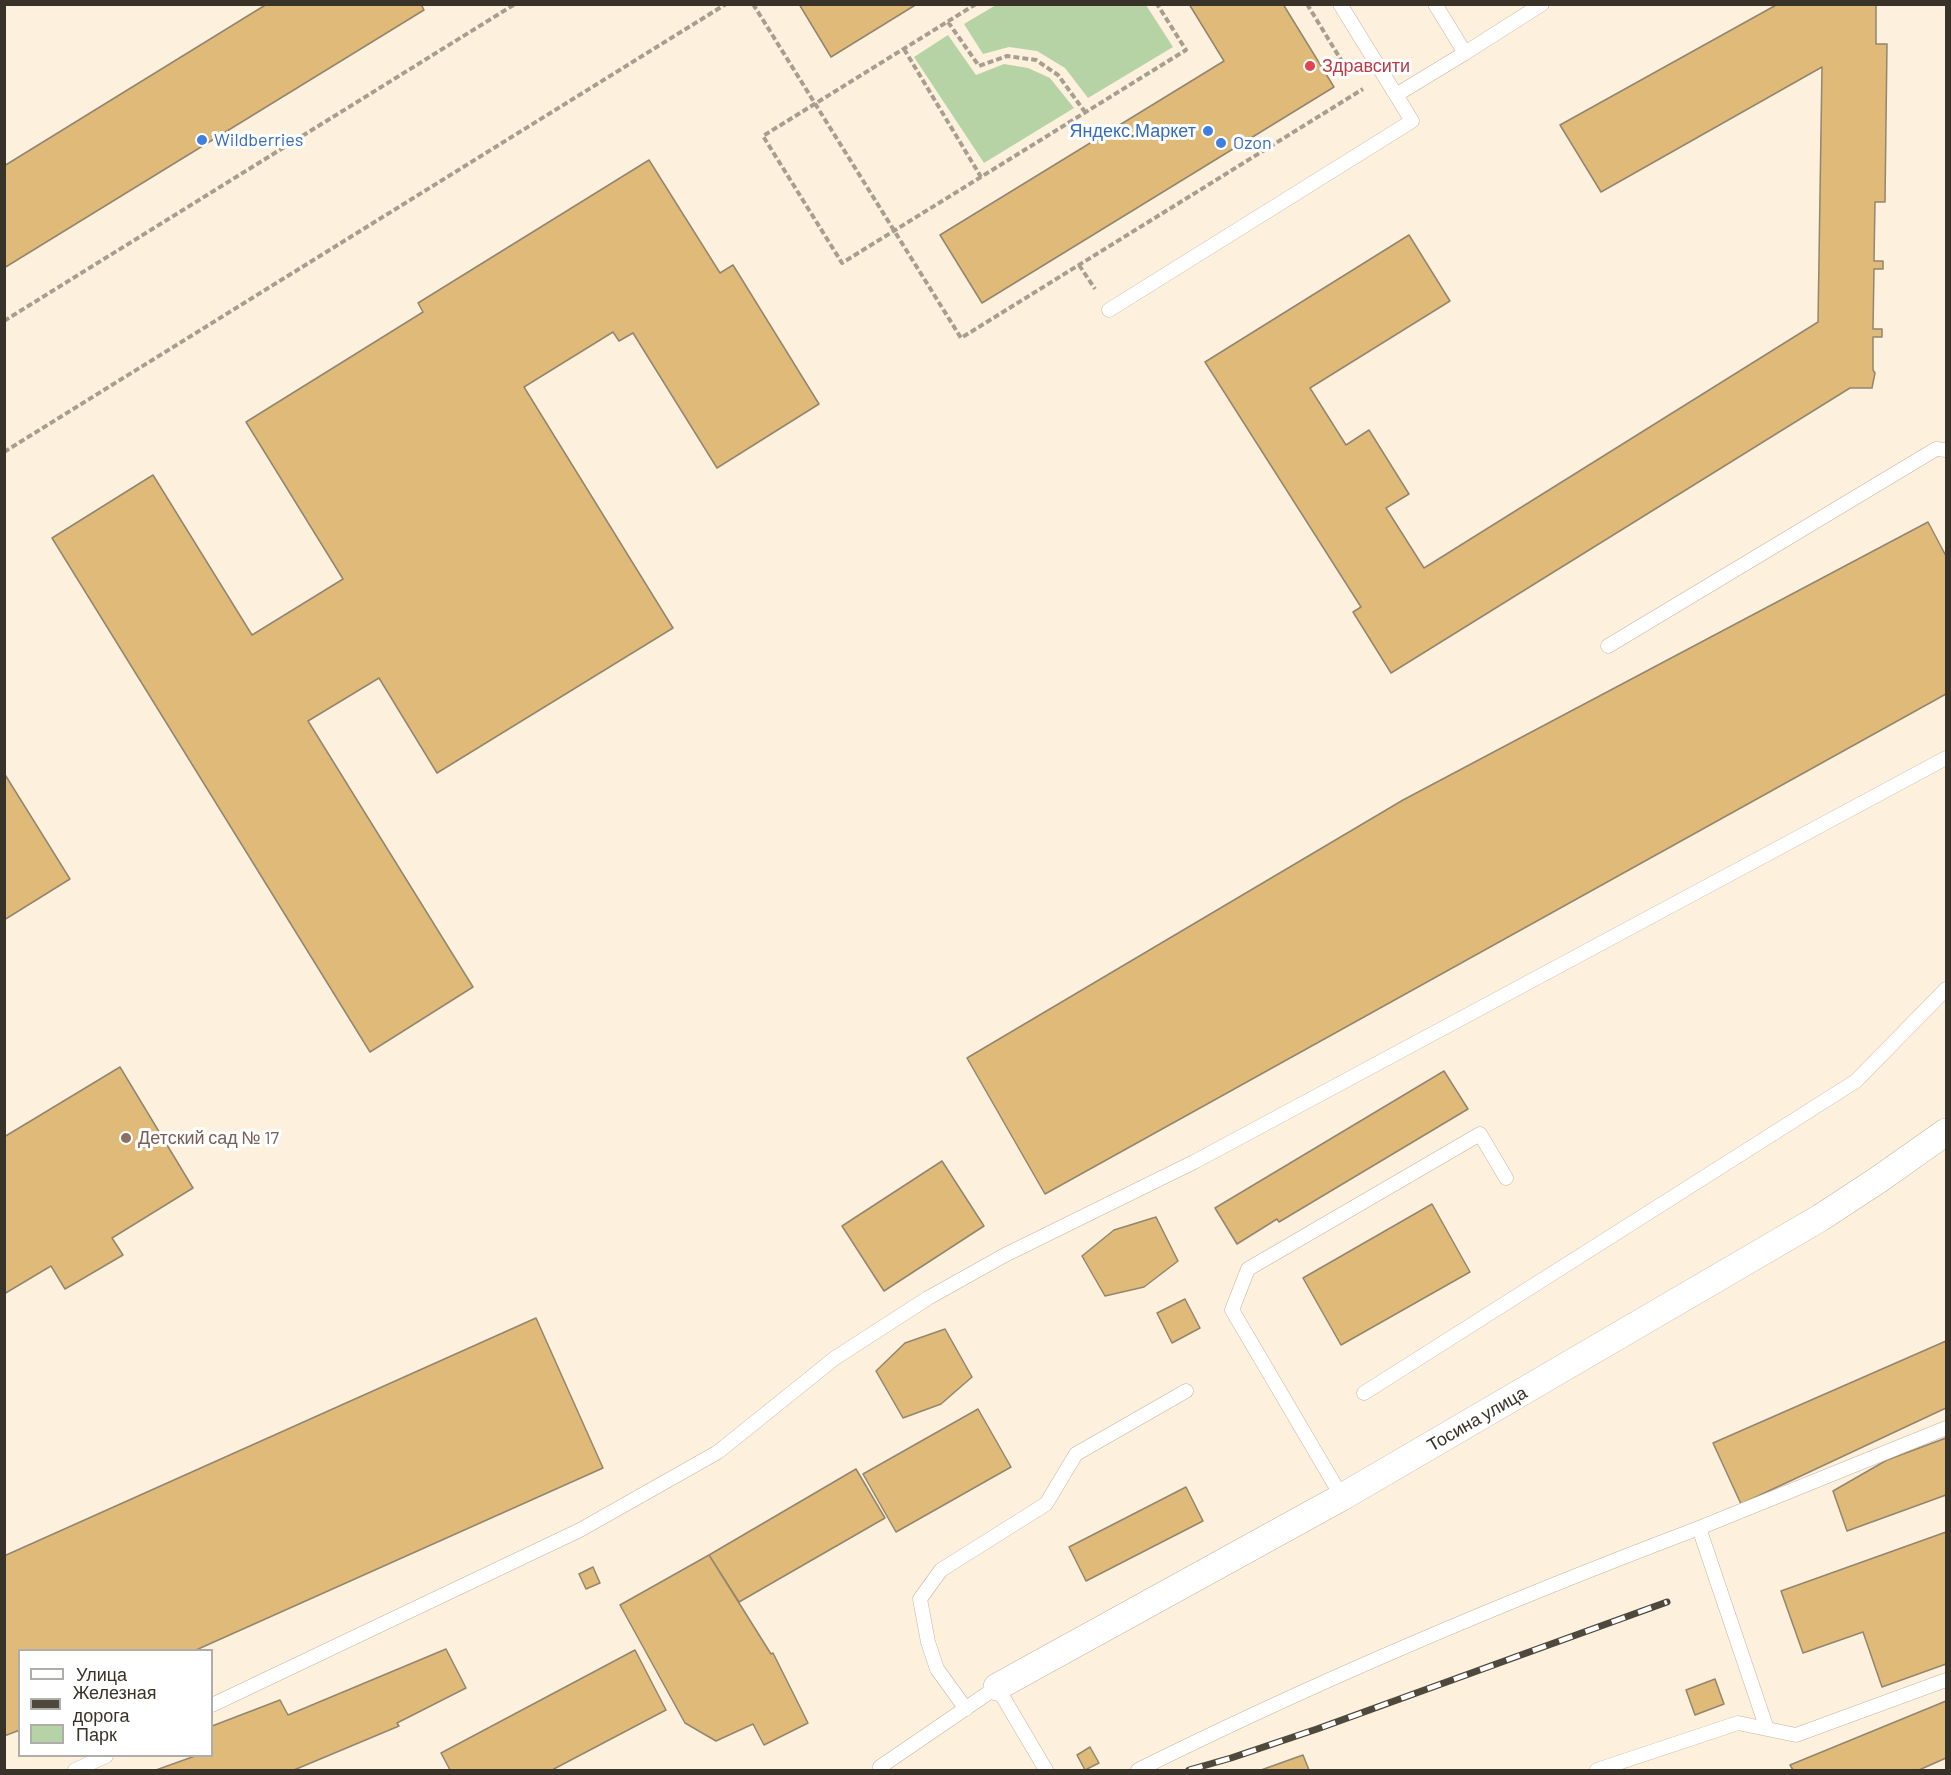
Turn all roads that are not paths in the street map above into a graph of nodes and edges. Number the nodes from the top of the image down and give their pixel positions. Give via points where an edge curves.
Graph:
1 (1340, 4) edge
2 (1436, 4) edge
3 (1542, 4) edge
4 (1465, 53) junction
5 (1396, 95) junction
6 (1109, 310) dead end
7 (1947, 450) edge
8 (1608, 646) dead end
9 (1947, 758) edge
10 (1947, 989) edge
11 (1947, 1132) edge
12 (1506, 1178) dead end
13 (1186, 1391) dead end
14 (1364, 1393) dead end
15 (1947, 1428) edge
16 (1342, 1497) junction
17 (1699, 1528) junction
18 (1947, 1680) edge
19 (997, 1687) junction
20 (213, 1705) edge
21 (966, 1709) junction
22 (1767, 1729) junction
23 (102, 1757) edge
24 (877, 1769) edge
25 (75, 1770) edge
26 (1046, 1770) edge
27 (1138, 1770) edge
28 (1597, 1770) edge

1 - 5 lane
2 - 4 lane
3 - 4 lane
4 - 5 lane
5 - 6 lane via 1412,121
7 - 8 lane via 1936,449
9 - 20 lane via 1194,1161 928,1298 835,1358 718,1452 580,1530
10 - 14 lane via 1856,1081
11 - 16 street, Тосина улица via 1820,1218
12 - 16 lane via 1480,1134 1248,1269 1232,1310
13 - 21 lane via 1076,1454 1046,1504 941,1570 920,1599 937,1669
15 - 17 lane
16 - 19 street, Тосина улица
17 - 22 lane
17 - 27 lane via 1427,1636
18 - 22 lane via 1796,1735
19 - 21 lane
19 - 26 lane
21 - 24 lane
22 - 28 lane via 1738,1723
23 - 25 lane

